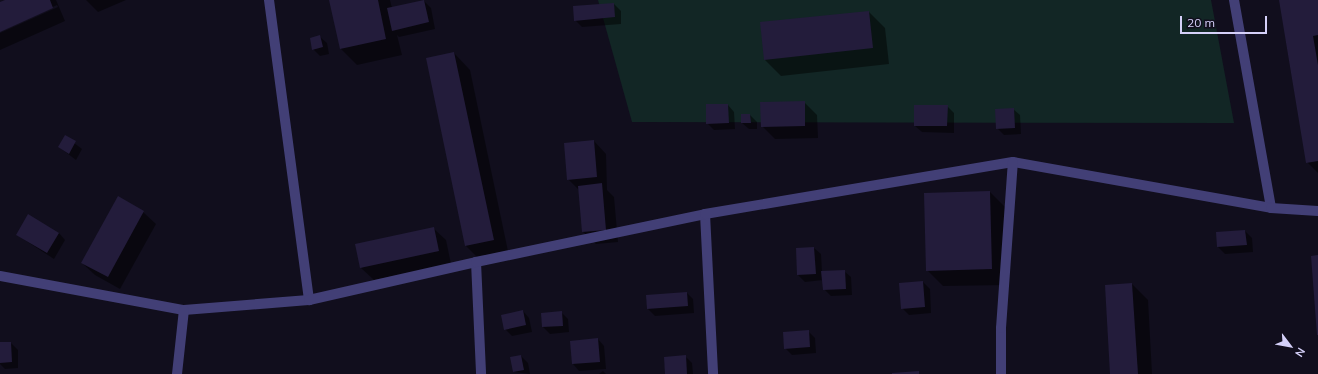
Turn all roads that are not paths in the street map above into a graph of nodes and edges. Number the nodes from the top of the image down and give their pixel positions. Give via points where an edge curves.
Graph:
1 (269, 0) edge
2 (1234, 0) edge
3 (1013, 162) junction
4 (1271, 208) junction
5 (1318, 212) edge
6 (705, 214) junction
7 (476, 262) junction
8 (0, 276) edge
9 (309, 300) junction
10 (184, 310) junction
11 (177, 374) edge
12 (481, 374) edge
13 (713, 374) edge
14 (1001, 374) edge

1 - 9 street
2 - 4 street
3 - 4 street
3 - 6 street
3 - 14 street via 1001,328
4 - 5 street
6 - 7 street
6 - 13 street
7 - 9 street
7 - 12 street
8 - 10 street
9 - 10 street
10 - 11 street

